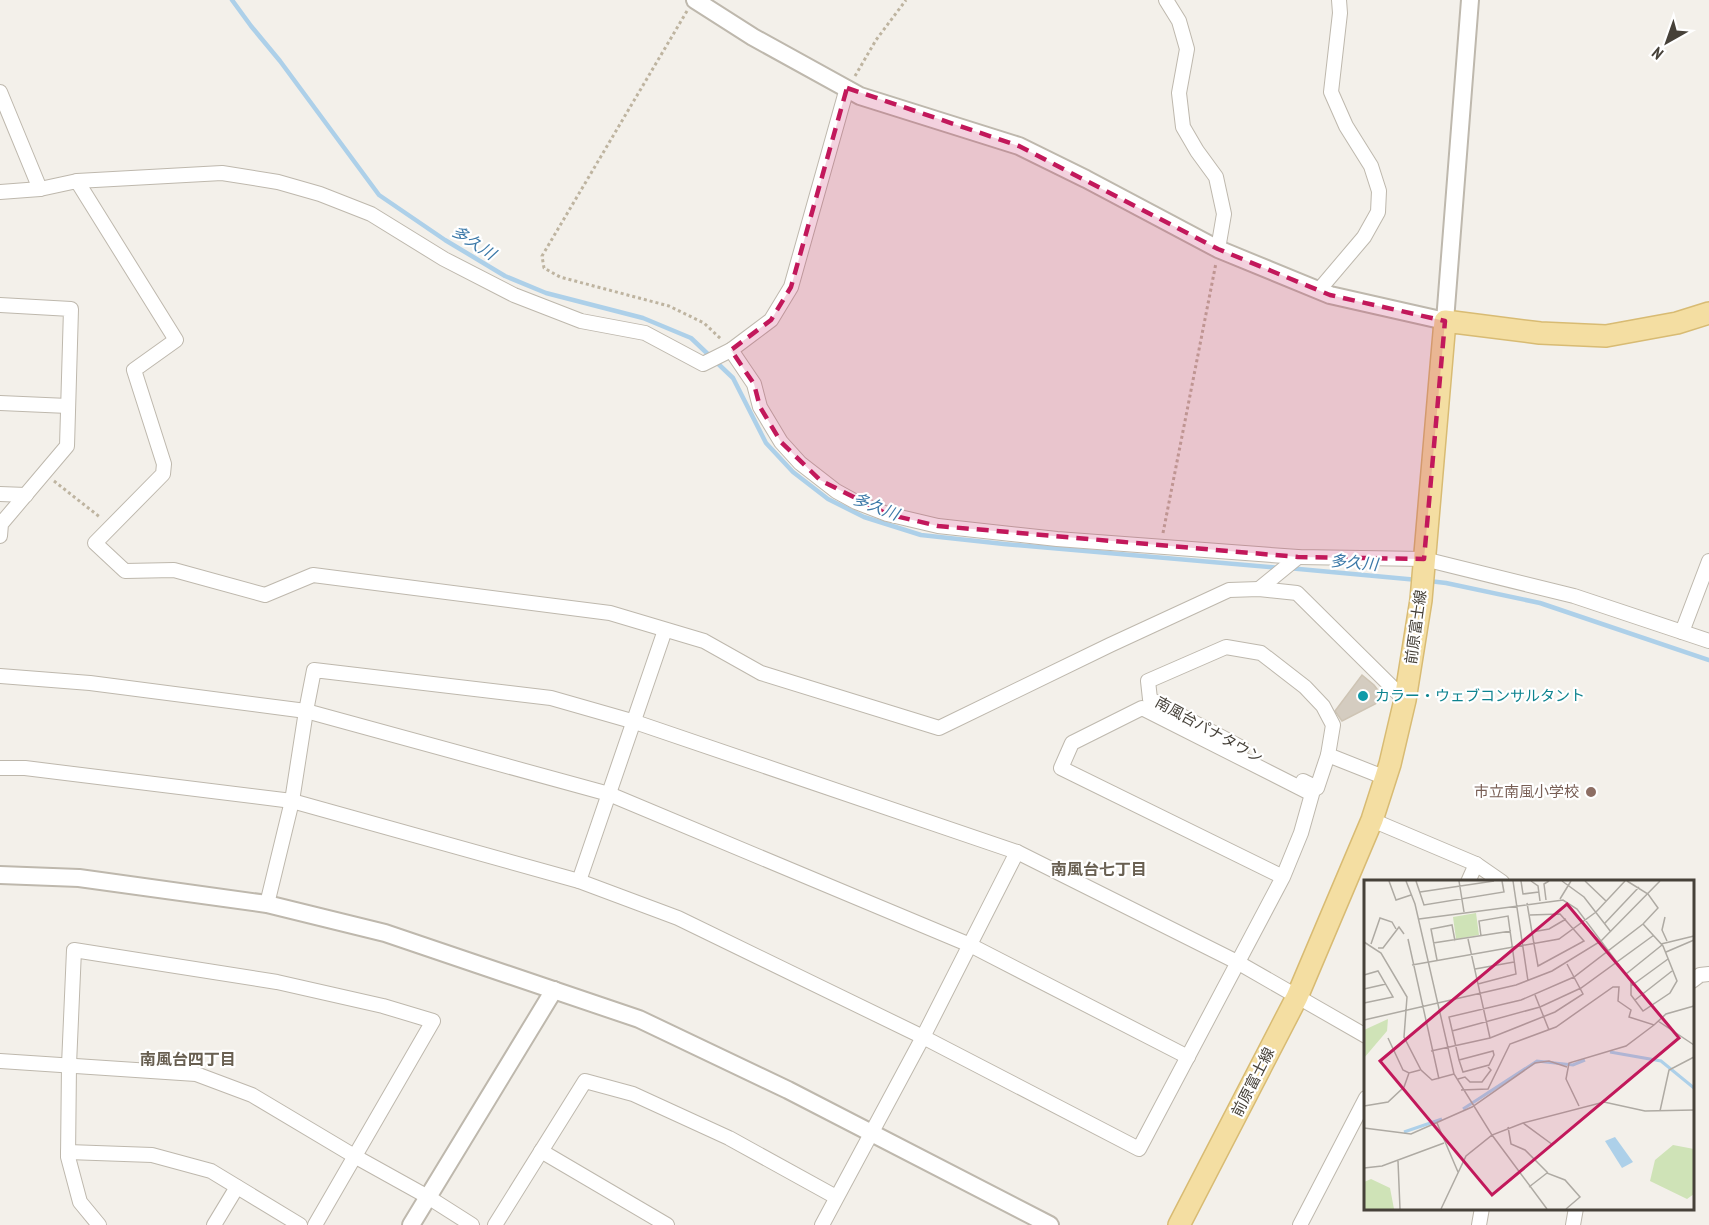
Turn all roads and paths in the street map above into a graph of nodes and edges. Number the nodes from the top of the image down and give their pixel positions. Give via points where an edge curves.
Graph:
1 (906, 0) edge
2 (1166, 0) edge
3 (1339, 0) edge
4 (1470, 0) edge
5 (692, 4) edge
6 (847, 88) junction
7 (0, 92) edge
8 (77, 181) junction
9 (40, 189) junction
10 (0, 192) edge
11 (1218, 249) junction
12 (1319, 290) junction
13 (0, 304) edge
14 (1709, 313) edge
15 (1445, 321) junction
16 (726, 353) junction
17 (0, 403) edge
18 (68, 406) junction
19 (44, 474) junction
20 (0, 494) edge
21 (26, 495) junction
22 (112, 526) junction
23 (0, 536) edge
24 (1161, 547) junction
25 (1424, 559) junction
26 (1293, 561) junction
27 (1709, 561) edge
28 (1259, 589) junction
29 (665, 630) junction
30 (1682, 632) junction
31 (1709, 641) edge
32 (0, 676) edge
33 (1405, 700) junction
34 (306, 711) junction
35 (635, 722) junction
36 (1328, 755) junction
37 (0, 768) edge
38 (1386, 778) junction
39 (609, 794) junction
40 (292, 801) junction
41 (1372, 820) junction
42 (1017, 852) junction
43 (1476, 864) junction
44 (0, 875) edge
45 (1283, 877) junction
46 (1469, 880) edge
47 (1499, 880) edge
48 (579, 881) junction
49 (267, 904) junction
50 (970, 945) junction
51 (1238, 962) junction
52 (1709, 974) edge
53 (1694, 980) edge
54 (554, 990) junction
55 (1297, 997) junction
56 (1364, 1035) edge
57 (923, 1037) junction
58 (1188, 1056) junction
59 (0, 1061) edge
60 (69, 1065) junction
61 (1364, 1100) edge
62 (871, 1133) junction
63 (541, 1151) junction
64 (68, 1152) junction
65 (356, 1158) junction
66 (237, 1187) junction
67 (428, 1197) junction
68 (836, 1197) junction
69 (1482, 1210) edge
70 (1576, 1210) edge
71 (99, 1225) edge
72 (214, 1225) edge
73 (300, 1225) edge
74 (315, 1225) edge
75 (411, 1225) edge
76 (472, 1225) edge
77 (495, 1225) edge
78 (667, 1225) edge
79 (822, 1225) edge
80 (1050, 1225) edge
81 (1179, 1225) edge
82 (1300, 1225) edge
83 (1479, 1225) edge
84 (1573, 1225) edge

1 - 6 path
2 - 11 street via 1179,21 1187,49 1179,93 1183,127 1216,177 1224,214
3 - 12 street via 1331,92 1371,166 1379,190 1378,212 1364,237
4 - 15 street
5 - 6 street
5 - 16 path via 542,256 544,268 560,277 669,306 704,323
6 - 11 street via 860,96 1019,146
6 - 16 street via 791,286 771,321
7 - 9 street
8 - 9 street
8 - 16 street via 222,173 279,182 371,214 513,295 582,321 645,333 703,364
8 - 22 street via 176,340 134,370 164,464 163,474
9 - 10 street
11 - 12 street
11 - 24 path
12 - 15 street
13 - 18 street via 70,309
14 - 15 main road via 1606,336 1540,333
15 - 25 main road, 前原富士線
16 - 24 street via 754,384 760,407 781,442 820,480 856,502 886,514 938,526
17 - 18 street
18 - 19 street via 67,446
19 - 21 street
19 - 22 path
20 - 21 street
21 - 23 street via 1,524
22 - 29 street via 95,543 125,571 174,570 265,595 313,575 610,613
24 - 26 street
25 - 26 street
25 - 30 street via 1574,596
25 - 33 main road, 前原富士線
26 - 28 street
27 - 30 street
28 - 29 street via 1229,590 939,728 761,673 704,641
28 - 33 street via 1297,593
29 - 35 street
30 - 31 street
32 - 34 street via 90,683
33 - 38 main road, 前原富士線
34 - 35 street via 314,670 551,698
34 - 39 street
34 - 40 street
35 - 39 street
35 - 42 street
36 - 36 street, 南風台パナタウン via 1333,725 1323,706 1260,653 1226,647 1148,681 1150,699 1317,788
36 - 38 street
37 - 40 street
38 - 41 main road, 前原富士線
39 - 48 street
39 - 50 street
40 - 48 street
40 - 49 street
41 - 43 street
41 - 55 main road, 前原富士線
42 - 50 street
42 - 51 street
43 - 46 street
43 - 47 street
44 - 49 street via 79,878
45 - 45 street via 1062,768 1072,743 1142,708 1312,794
45 - 51 street
48 - 57 street via 678,918
49 - 54 street via 385,933
50 - 57 street
50 - 58 street
51 - 55 street
51 - 58 street
52 - 53 street
54 - 62 street via 639,1019
54 - 67 street
55 - 56 street
55 - 81 main road, 前原富士線
57 - 58 street via 1139,1149
57 - 62 street
59 - 60 street
60 - 64 street
60 - 65 street via 196,1074 252,1095
60 - 65 street via 74,950 277,982 433,1021
61 - 82 street
62 - 68 street
62 - 80 street
63 - 68 street via 585,1081 633,1094 729,1138
63 - 77 street
63 - 78 street
64 - 66 street via 152,1155 212,1171
64 - 71 street via 80,1202
65 - 67 street
65 - 74 street
66 - 72 street
66 - 73 street
67 - 75 street
67 - 76 street
68 - 79 street
69 - 83 street
70 - 84 street

